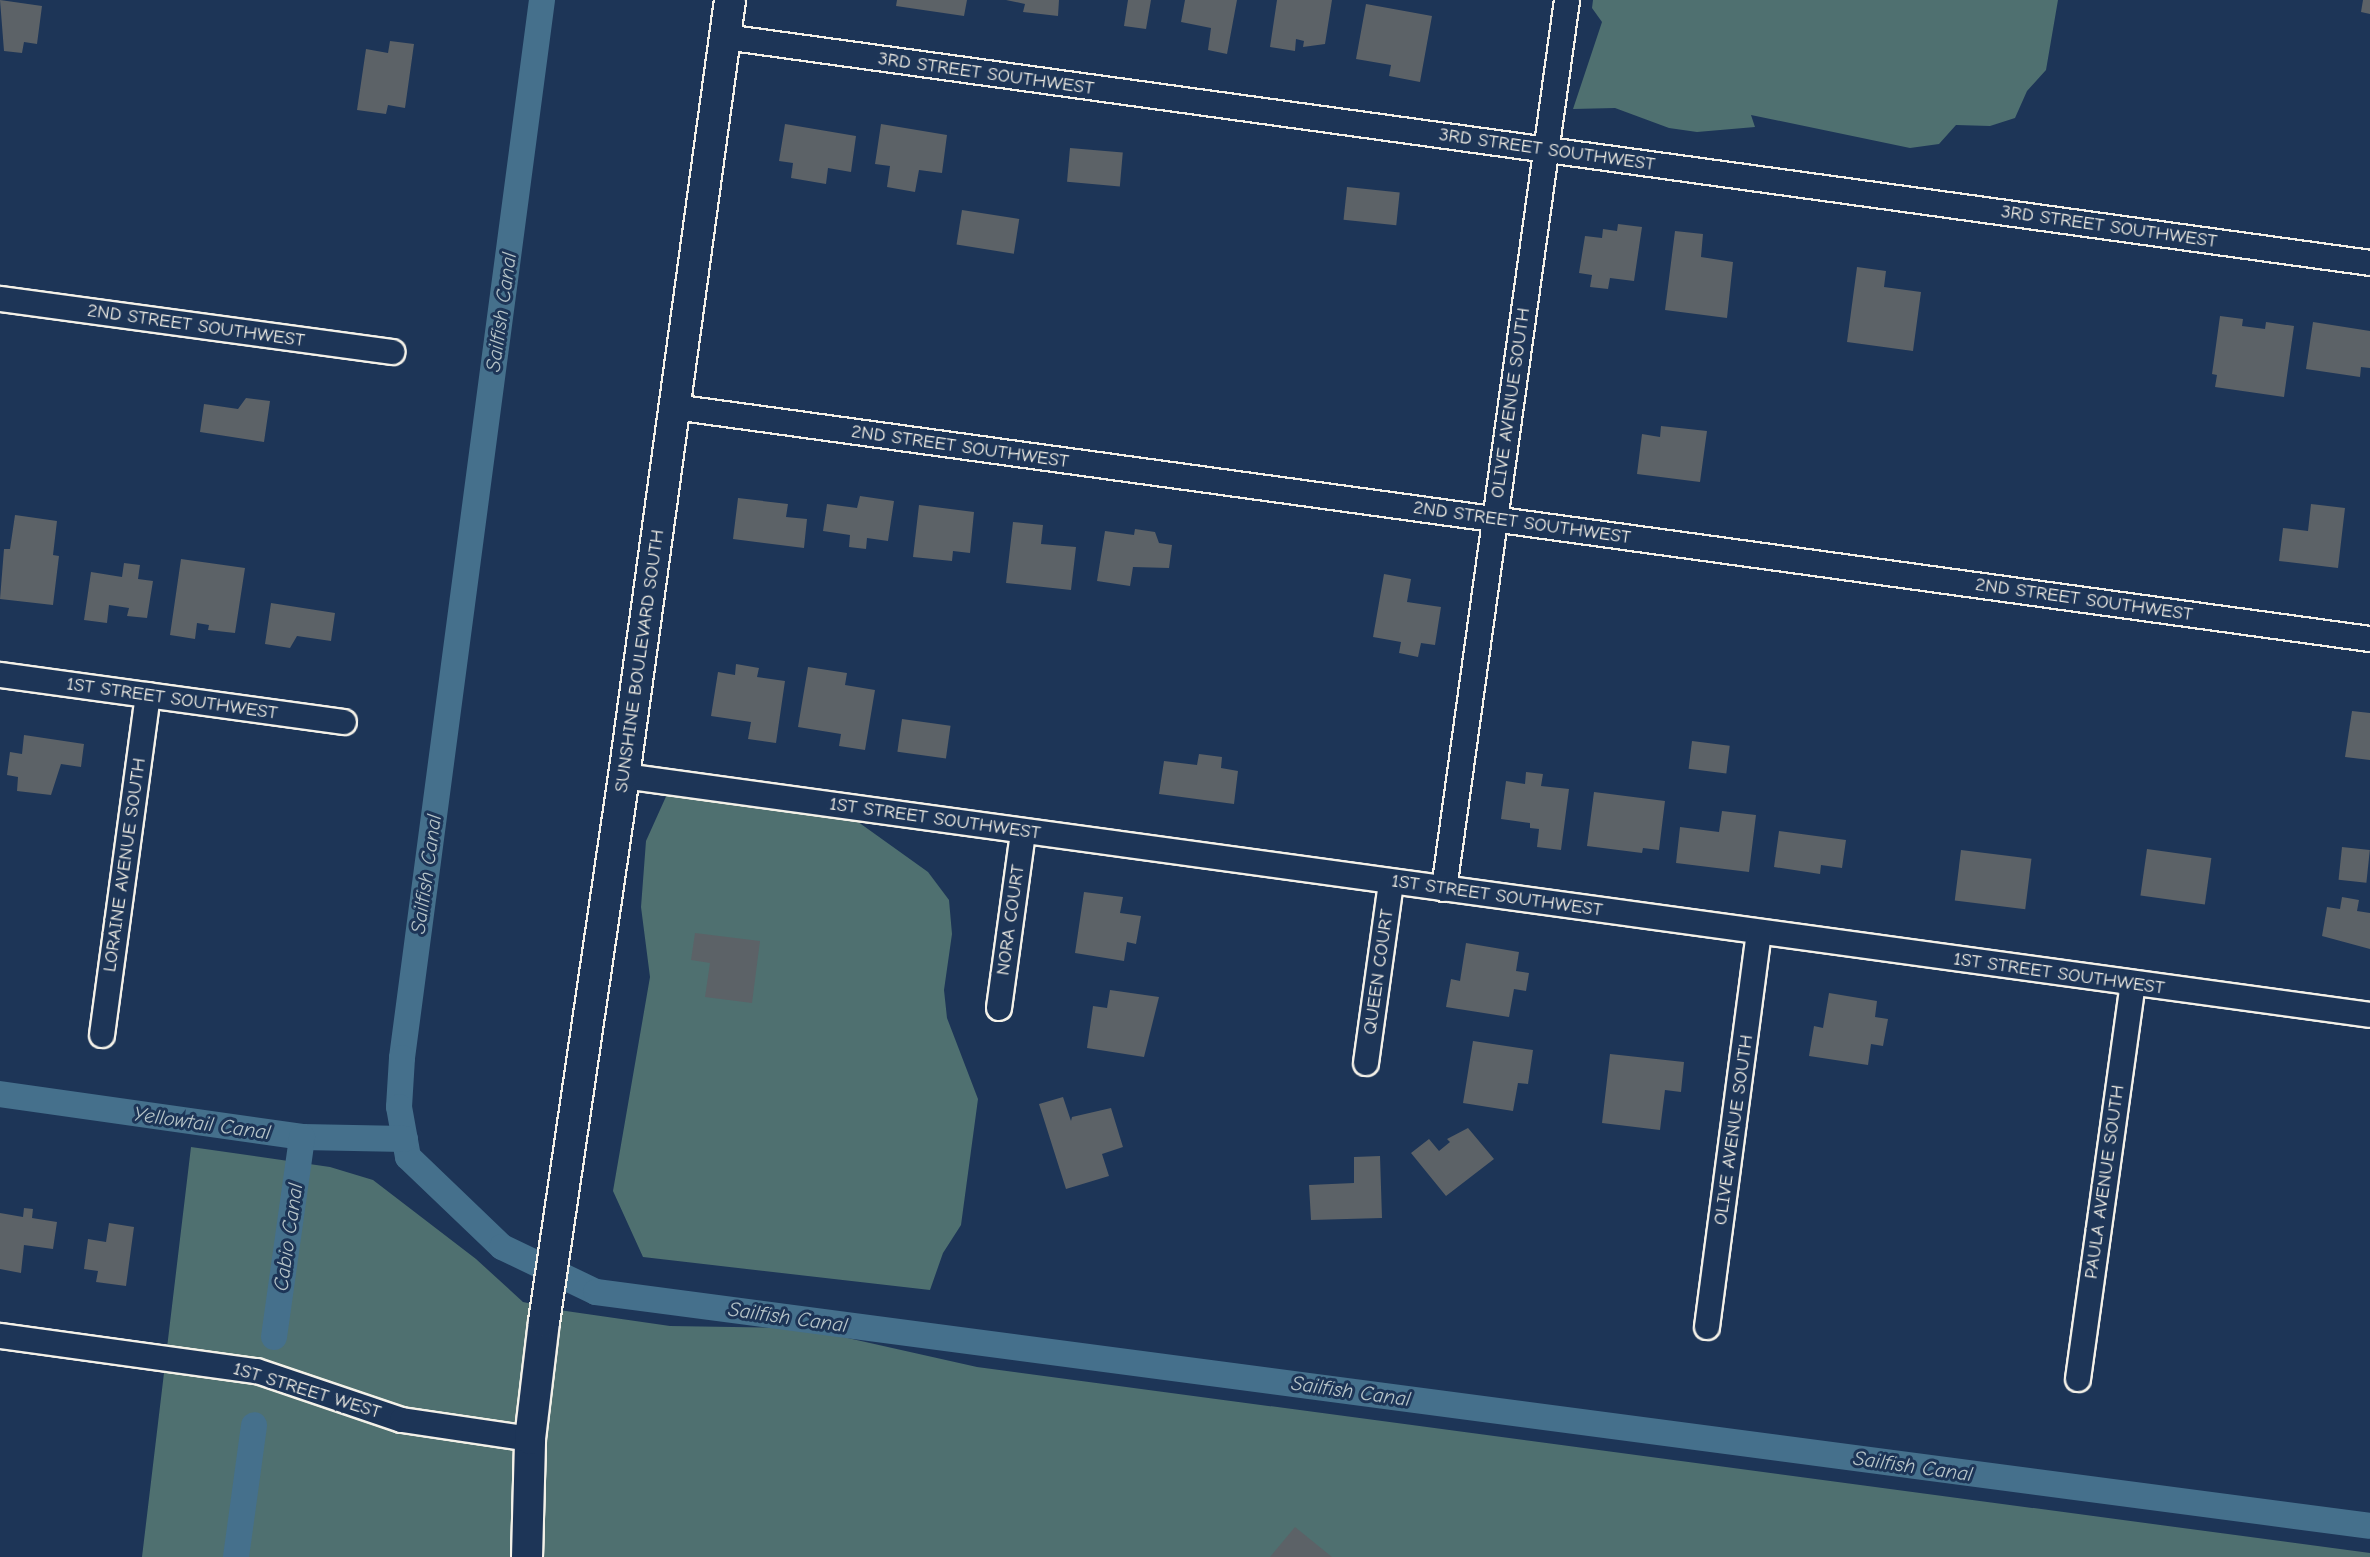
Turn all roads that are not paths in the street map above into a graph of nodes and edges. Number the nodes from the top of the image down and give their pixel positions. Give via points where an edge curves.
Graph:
1 (730, 0) edge
2 (1567, 0) edge
3 (725, 37) junction
4 (1545, 150) junction
5 (2370, 264) edge
6 (0, 299) edge
7 (392, 352) dead end
8 (674, 407) junction
9 (1495, 520) junction
10 (2370, 639) edge
11 (0, 675) edge
12 (148, 695) junction
13 (344, 722) dead end
14 (625, 776) junction
15 (1023, 832) junction
16 (1391, 882) junction
17 (1444, 889) junction
18 (1759, 932) junction
19 (2133, 985) junction
20 (999, 1008) dead end
21 (2370, 1015) edge
22 (102, 1035) dead end
23 (1366, 1063) dead end
24 (1707, 1327) dead end
25 (0, 1336) edge
26 (2078, 1380) dead end
27 (530, 1439) junction
28 (527, 1557) edge

1 - 3 street, SUNSHINE BOULEVARD SOUTH
2 - 4 street, OLIVE AVENUE SOUTH
3 - 4 street, 3RD STREET SOUTHWEST
3 - 8 street, SUNSHINE BOULEVARD SOUTH
4 - 5 street, 3RD STREET SOUTHWEST
4 - 9 street, OLIVE AVENUE SOUTH
6 - 7 street, 2ND STREET SOUTHWEST
8 - 9 street, 2ND STREET SOUTHWEST
8 - 14 street, SUNSHINE BOULEVARD SOUTH
9 - 10 street, 2ND STREET SOUTHWEST
9 - 17 street, OLIVE AVENUE SOUTH
11 - 12 street, 1ST STREET SOUTHWEST
12 - 13 street, 1ST STREET SOUTHWEST
12 - 22 street, LORAINE AVENUE SOUTH
14 - 15 street, 1ST STREET SOUTHWEST
14 - 27 street, SUNSHINE BOULEVARD SOUTH
15 - 16 street, 1ST STREET SOUTHWEST
15 - 20 street, NORA COURT
16 - 17 street, 1ST STREET SOUTHWEST
16 - 23 street, QUEEN COURT
17 - 18 street, 1ST STREET SOUTHWEST
18 - 19 street, 1ST STREET SOUTHWEST
18 - 24 street, OLIVE AVENUE SOUTH
19 - 21 street, 1ST STREET SOUTHWEST
19 - 26 street, PAULA AVENUE SOUTH
25 - 27 street, 1ST STREET WEST via 257,1371 402,1420
27 - 28 street, SUNSHINE BOULEVARD SOUTH

